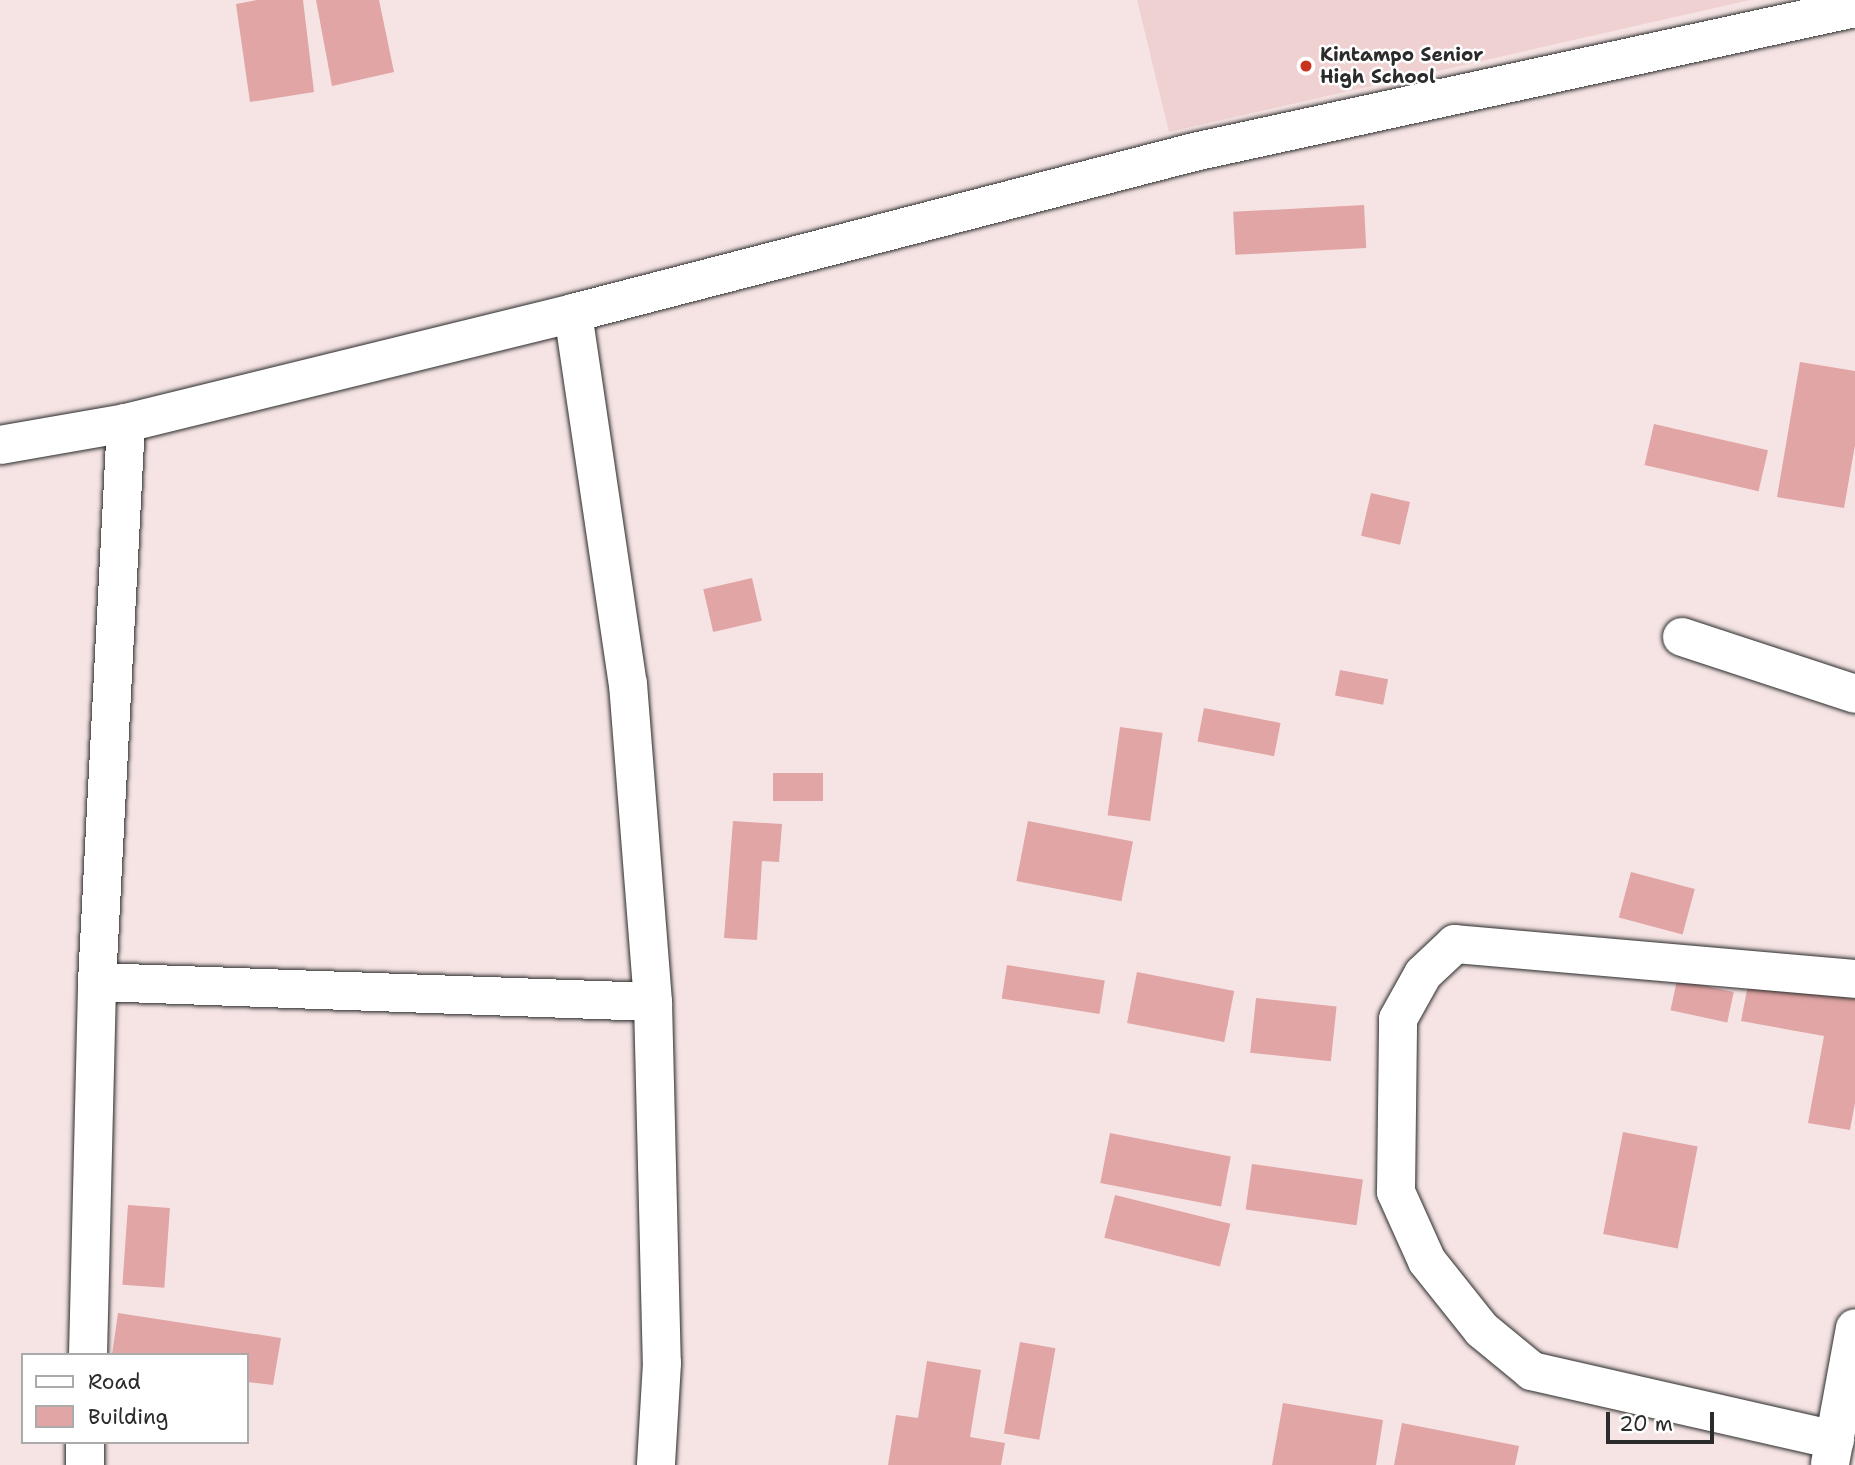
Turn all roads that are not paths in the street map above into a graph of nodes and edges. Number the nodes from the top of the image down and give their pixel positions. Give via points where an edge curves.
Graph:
1 (1855, 8) edge
2 (573, 313) junction
3 (126, 423) junction
4 (0, 445) edge
5 (1682, 637) dead end
6 (1855, 694) edge
7 (1855, 979) edge
8 (97, 982) junction
9 (653, 1002) junction
10 (1855, 1328) edge
11 (88, 1353) edge
12 (85, 1444) edge
13 (1832, 1452) edge
14 (85, 1465) edge
15 (656, 1465) edge

1 - 2 street via 1194,152
2 - 3 street
2 - 9 street via 628,684
3 - 4 street
3 - 8 street
5 - 6 street
7 - 13 street via 1455,944 1423,974 1398,1019 1396,1192 1427,1261 1482,1330 1532,1371
8 - 9 street
8 - 11 street
9 - 15 street via 662,1363
10 - 13 street
12 - 14 street

